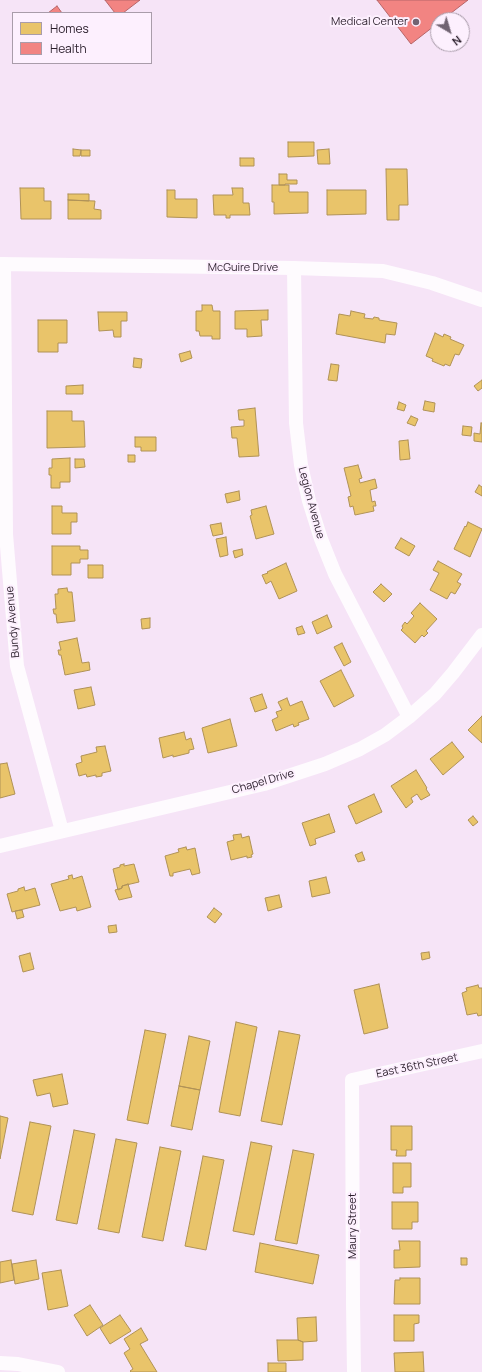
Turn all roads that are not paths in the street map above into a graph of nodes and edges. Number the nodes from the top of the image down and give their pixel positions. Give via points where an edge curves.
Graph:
1 (2, 264) edge
2 (294, 268) junction
3 (482, 300) edge
4 (482, 635) edge
5 (409, 717) junction
6 (62, 830) junction
7 (0, 846) edge
8 (482, 1051) edge
9 (352, 1080) joint
10 (0, 1363) edge
11 (58, 1372) edge
12 (354, 1372) edge

1 - 2 street, McGuire Drive
1 - 6 street, Bundy Avenue via 6,534 17,666
2 - 3 street, McGuire Drive via 383,271 432,283
2 - 5 street, Legion Avenue via 296,423 300,465 309,501 335,574
4 - 5 street, Chapel Drive via 454,673
5 - 6 street, Chapel Drive via 360,749 325,764 264,784
6 - 7 street, Chapel Drive
8 - 9 street, East 36th Street
9 - 12 street, Maury Street
10 - 11 street

